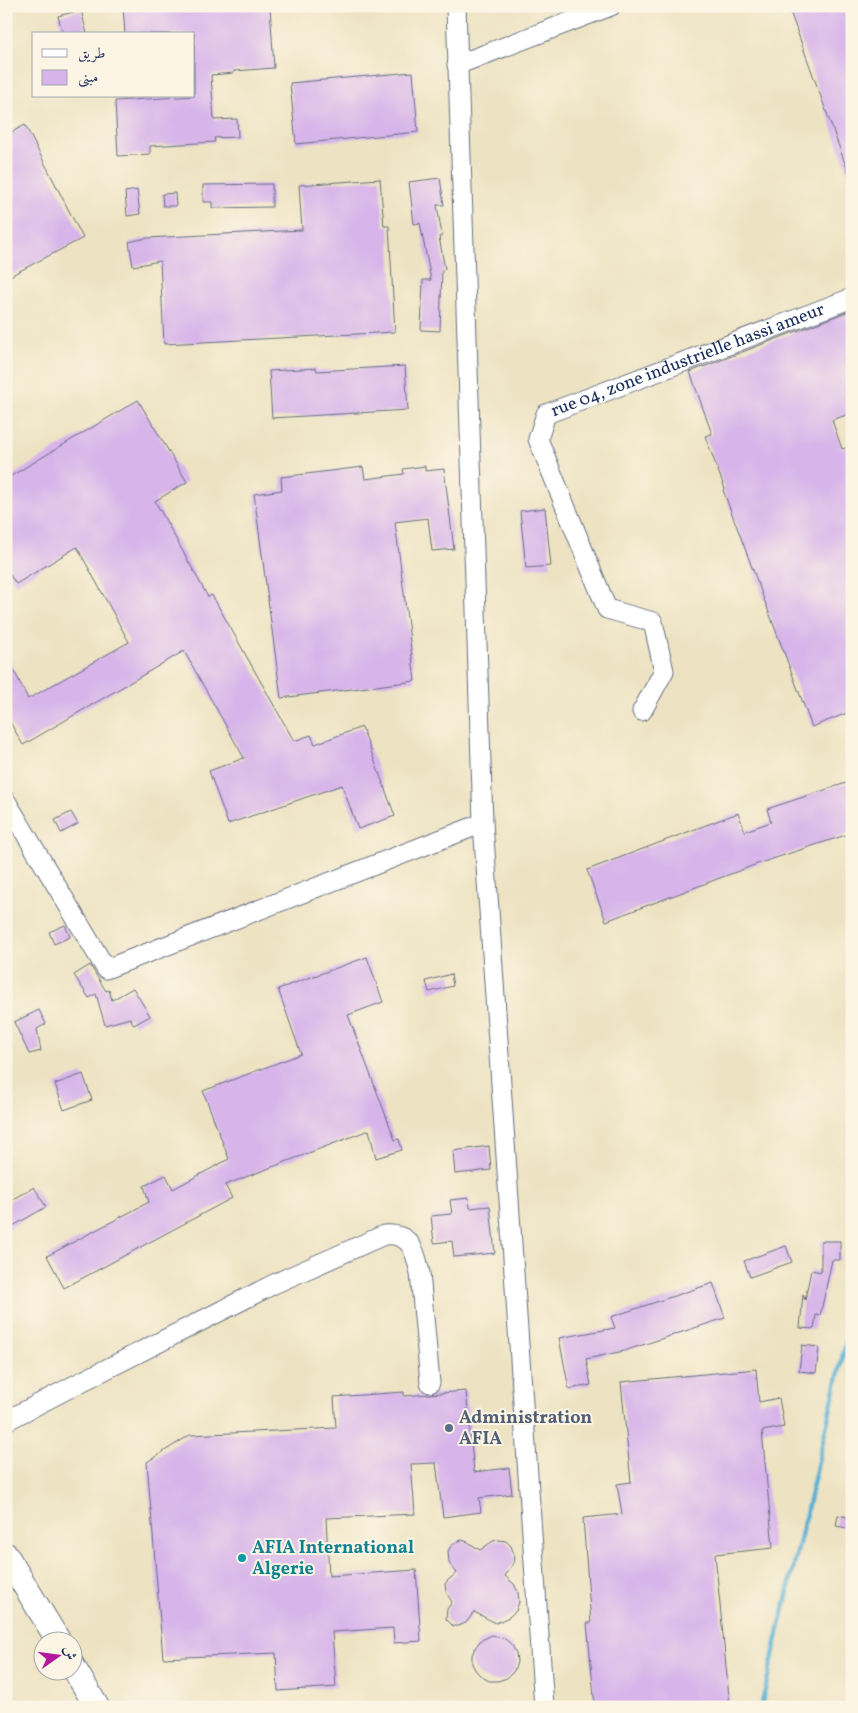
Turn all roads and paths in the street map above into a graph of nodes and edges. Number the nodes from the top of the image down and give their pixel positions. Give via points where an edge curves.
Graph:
1 (456, 6) edge
2 (611, 6) edge
3 (457, 65) junction
4 (852, 298) edge
5 (642, 711) dead end
6 (6, 801) edge
7 (483, 823) junction
8 (430, 1383) dead end
9 (6, 1422) edge
10 (6, 1555) edge
11 (52, 1630) edge
12 (81, 1680) edge
13 (97, 1707) edge
14 (544, 1707) edge

1 - 3 street
2 - 3 street
3 - 7 street
4 - 5 street, rue 04, zone industrielle hassi ameur via 546,414 538,439 606,609 653,622 664,671
6 - 7 street via 106,969
7 - 14 street
8 - 9 street via 416,1256 408,1242 396,1234 384,1235 276,1283
10 - 11 main road
12 - 13 main road

